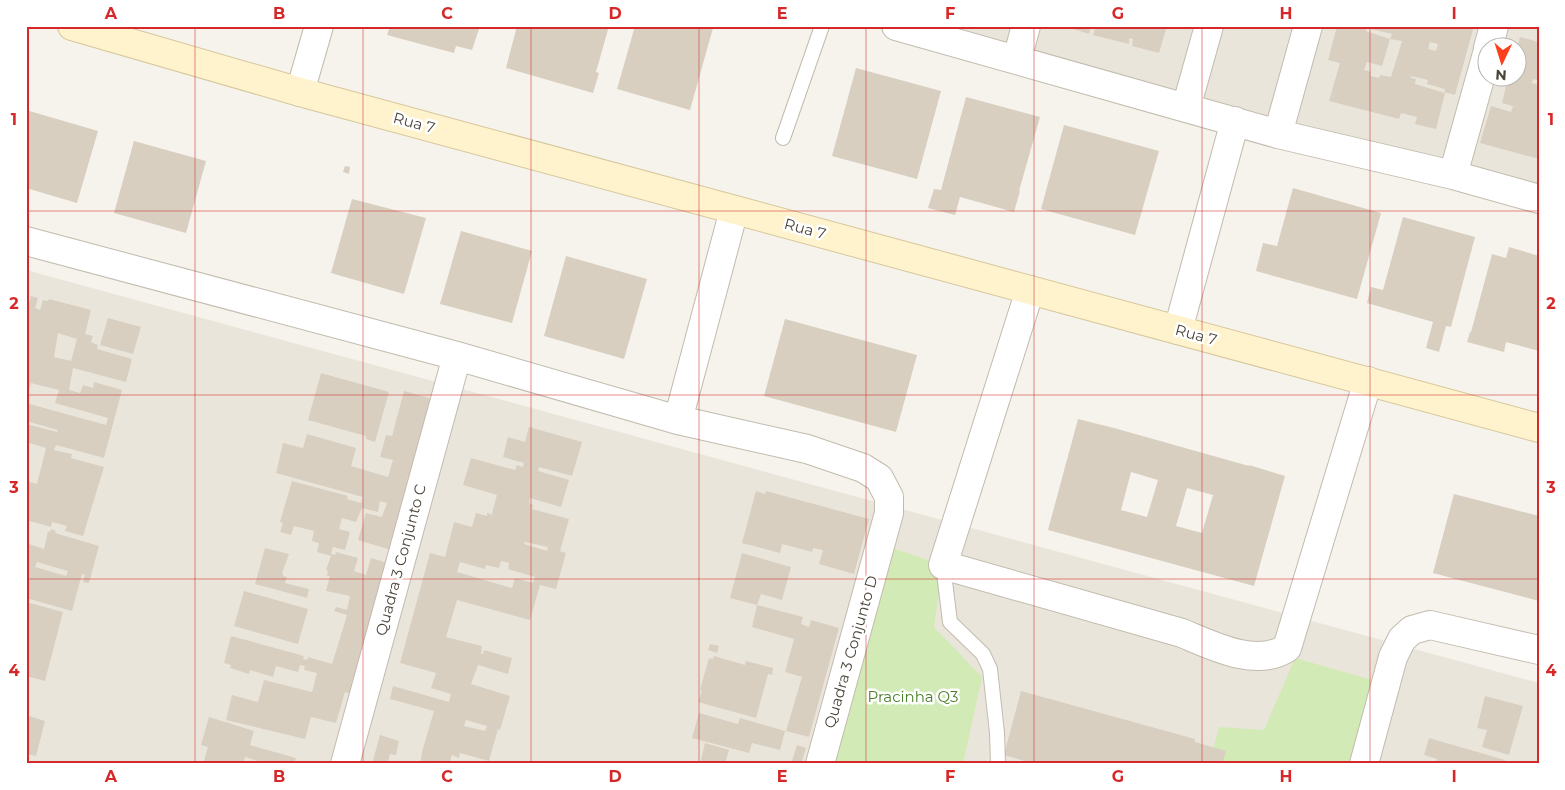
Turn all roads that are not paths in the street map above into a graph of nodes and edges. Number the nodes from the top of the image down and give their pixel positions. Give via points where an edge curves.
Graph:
1 (72, 26) edge
2 (319, 26) edge
3 (822, 26) edge
4 (896, 26) edge
5 (1026, 26) edge
6 (1209, 26) edge
7 (1308, 26) edge
8 (1017, 59) junction
9 (1478, 85) edge
10 (300, 92) junction
11 (1186, 108) junction
12 (1235, 121) junction
13 (1278, 134) junction
14 (783, 138) dead end
15 (1453, 175) junction
16 (1539, 199) edge
17 (734, 210) junction
18 (26, 240) edge
19 (1030, 290) junction
20 (1178, 330) junction
21 (457, 356) junction
22 (1368, 381) junction
23 (678, 420) junction
24 (1539, 428) edge
25 (943, 565) junction
26 (1539, 650) edge
27 (345, 764) edge
28 (820, 764) edge
29 (998, 764) edge
30 (1364, 764) edge

1 - 10 main road, Rua 7
2 - 10 street
3 - 14 lane
4 - 8 street
5 - 8 street
6 - 11 street
7 - 13 street
8 - 11 street
9 - 15 street
10 - 17 main road, Rua 7
11 - 12 street
12 - 13 street
12 - 20 street
13 - 15 street
15 - 16 street
17 - 19 main road, Rua 7
17 - 23 street
18 - 21 street, Quadra 3 Conjunto D
19 - 20 main road, Rua 7
19 - 25 street
20 - 22 main road, Rua 7
21 - 23 street, Quadra 3 Conjunto D
21 - 27 street, Quadra 3 Conjunto C
22 - 24 main road, Rua 7
22 - 25 street via 1287,648 1280,653 1249,657 1182,633
23 - 28 street, Quadra 3 Conjunto D via 807,449 862,468 879,478 889,497 889,513
25 - 29 lane via 950,622 983,654 990,668
26 - 30 street via 1430,625 1412,630 1402,639 1393,657

